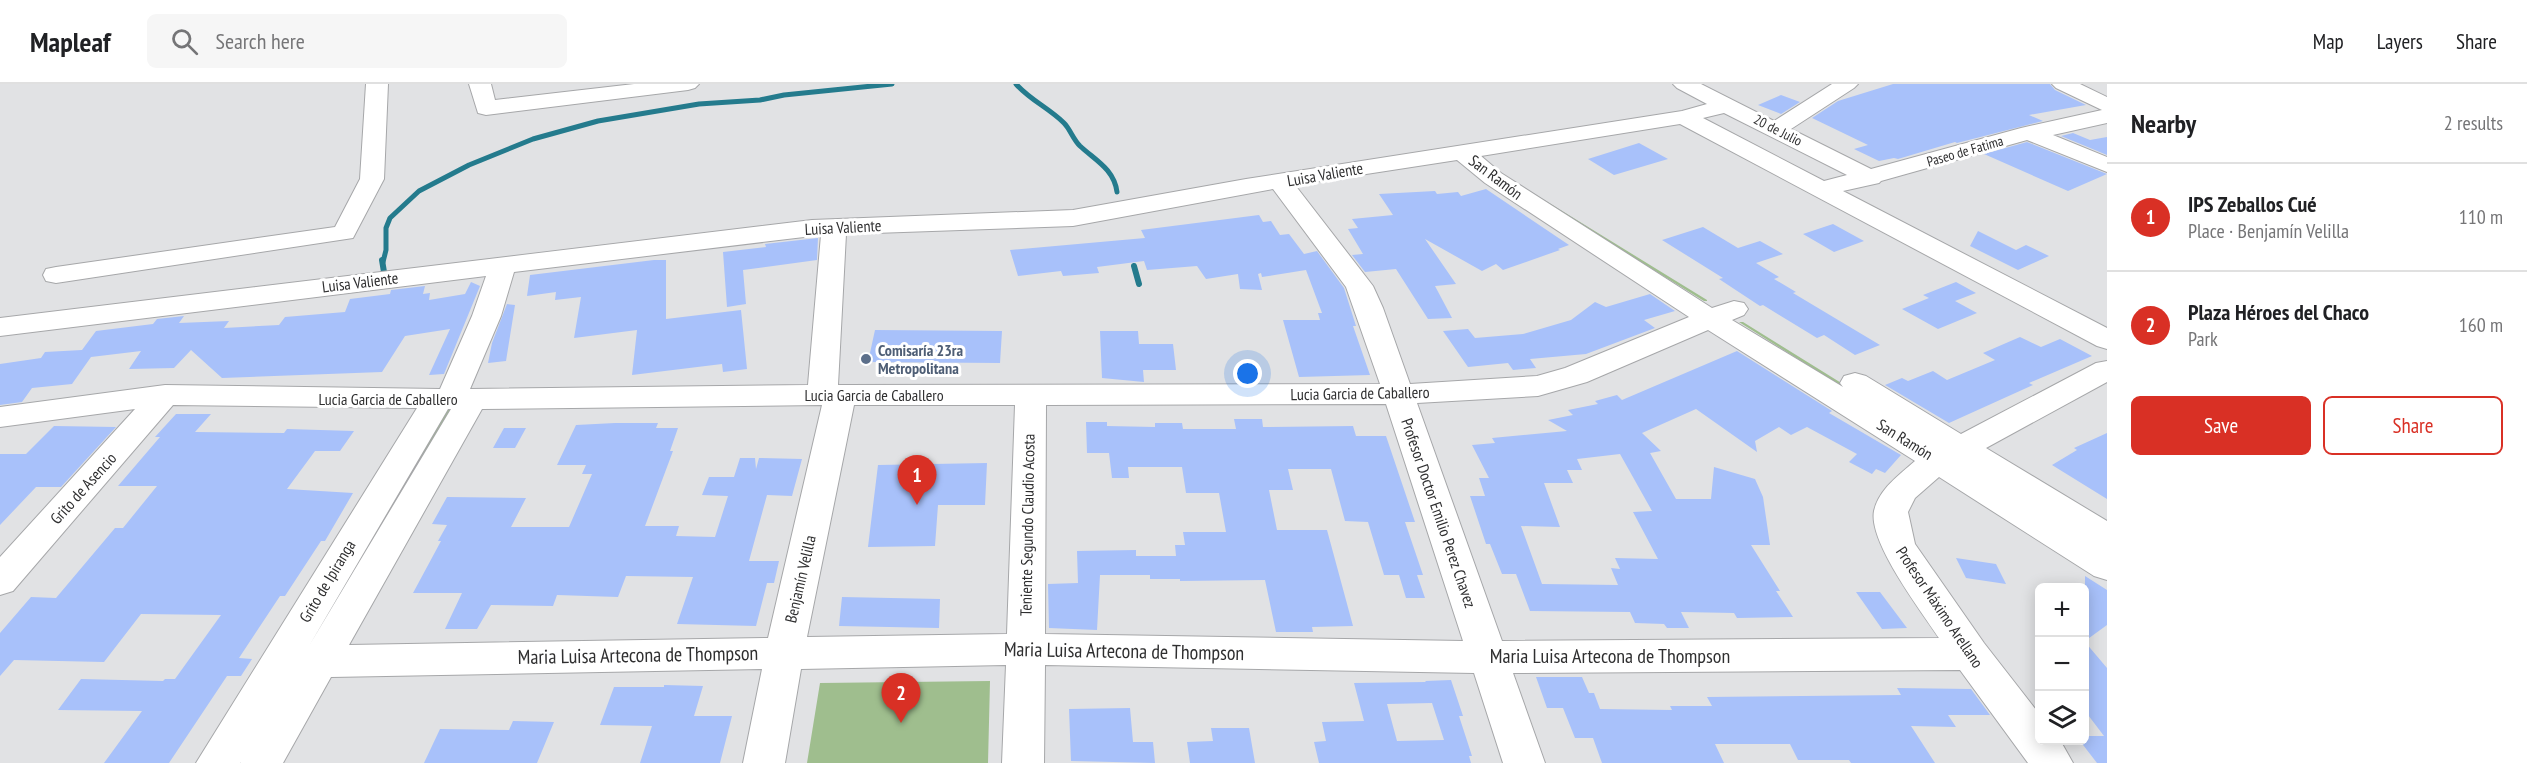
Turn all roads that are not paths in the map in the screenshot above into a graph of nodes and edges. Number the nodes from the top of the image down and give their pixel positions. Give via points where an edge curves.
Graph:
1 (377, 84) edge
2 (480, 84) edge
3 (688, 84) edge
4 (1684, 84) edge
5 (1847, 84) edge
6 (2063, 84) edge
7 (1728, 105) junction
8 (2107, 105) edge
9 (2107, 116) edge
10 (1683, 117) junction
11 (1776, 129) junction
12 (2029, 133) junction
13 (1461, 151) junction
14 (2107, 165) edge
15 (1871, 178) junction
16 (1279, 181) junction
17 (1823, 189) junction
18 (834, 227) junction
19 (502, 265) junction
20 (56, 275) dead end
21 (1721, 313) junction
22 (0, 327) edge
23 (2107, 340) edge
24 (2107, 370) edge
25 (1030, 394) junction
26 (1399, 394) junction
27 (831, 395) junction
28 (165, 396) junction
29 (453, 399) junction
30 (0, 417) edge
31 (1948, 453) junction
32 (2107, 538) edge
33 (2107, 566) edge
34 (0, 581) edge
35 (1025, 649) junction
36 (784, 652) junction
37 (1970, 654) junction
38 (1488, 657) junction
39 (279, 662) junction
40 (320, 662) junction
41 (217, 763) edge
42 (261, 763) edge
43 (764, 763) edge
44 (1023, 763) edge
45 (1524, 763) edge
46 (2052, 763) edge

1 - 20 street via 372,179 344,233
2 - 3 street via 486,108
4 - 7 street, 20 de Julio
5 - 11 street
6 - 8 street
7 - 10 street, Luisa Valiente
7 - 11 street, 20 de Julio
9 - 12 street, Paseo de Fatima
10 - 13 street, Luisa Valiente
10 - 17 street
11 - 15 street, 20 de Julio
12 - 14 street
12 - 15 street, Paseo de Fatima
13 - 16 street, Luisa Valiente
13 - 21 street, San Ramón via 1493,178
15 - 17 street, Paseo de Fatima
16 - 18 street, Luisa Valiente via 1073,218
16 - 26 street, Profesor Doctor Emilio Perez Chavez via 1359,286
17 - 23 street
18 - 19 street, Luisa Valiente
18 - 27 street, Benjamín Velilla
19 - 22 street, Luisa Valiente
19 - 29 street via 484,324
21 - 26 street, Lucia Garcia de Caballero via 1576,375 1538,386
21 - 31 street, San Ramón
24 - 31 street, Profesor Máximo Arellano
25 - 26 street, Lucia Garcia de Caballero
25 - 27 street, Lucia Garcia de Caballero
25 - 35 street, Teniente Segundo Claudio Acosta
26 - 38 street, Profesor Doctor Emilio Perez Chavez
27 - 29 street, Lucia Garcia de Caballero
27 - 36 street, Benjamín Velilla
28 - 29 street, Lucia Garcia de Caballero
28 - 30 street, Lucia Garcia de Caballero
28 - 34 street, Grito de Asencio
29 - 39 street, Grito de Ipiranga
29 - 40 street, Grito de Ipiranga
31 - 32 street, San Ramón
31 - 33 street, San Ramón
31 - 37 street, Profesor Máximo Arellano via 1901,491 1891,512 1898,547
35 - 36 street, Maria Luisa Artecona de Thompson
35 - 38 street, Maria Luisa Artecona de Thompson
35 - 44 street, Teniente Segundo Claudio Acosta
36 - 40 street, Maria Luisa Artecona de Thompson
36 - 43 street, Benjamín Velilla
37 - 38 street, Maria Luisa Artecona de Thompson
37 - 46 street, Profesor Máximo Arellano
38 - 45 street, Profesor Doctor Emilio Perez Chavez
39 - 40 street, Maria Luisa Artecona de Thompson
39 - 41 street, Grito de Ipiranga
40 - 42 street, Grito de Ipiranga

